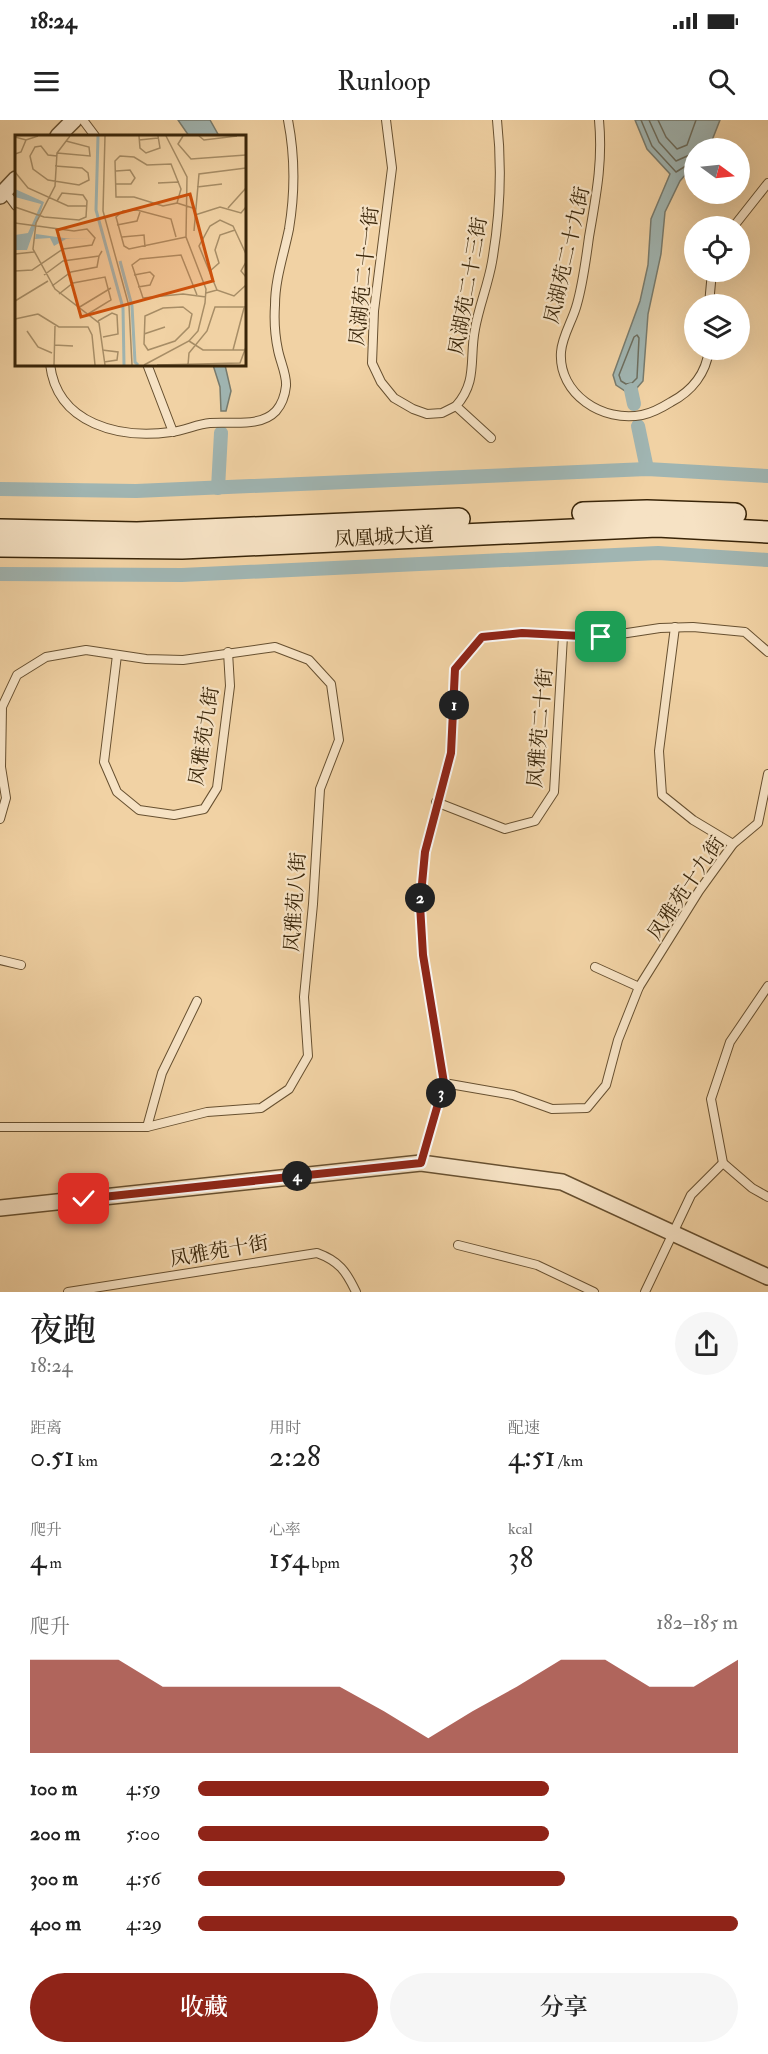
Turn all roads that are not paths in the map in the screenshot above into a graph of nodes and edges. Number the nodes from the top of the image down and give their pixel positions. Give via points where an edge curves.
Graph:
1 (74, 120) edge
2 (83, 120) edge
3 (288, 120) edge
4 (386, 120) edge
5 (497, 120) edge
6 (599, 120) edge
7 (59, 135) edge
8 (94, 135) edge
9 (15, 180) edge
10 (768, 183) edge
11 (2, 193) edge
12 (15, 205) edge
13 (742, 216) edge
14 (708, 360) edge
15 (51, 366) edge
16 (148, 366) edge
17 (456, 406) junction
18 (173, 432) junction
19 (490, 438) dead end
20 (768, 517) edge
21 (0, 530) edge
22 (768, 532) edge
23 (0, 546) edge
24 (675, 627) junction
25 (563, 636) junction
26 (228, 652) junction
27 (768, 652) edge
28 (117, 655) junction
29 (768, 774) edge
30 (436, 802) junction
31 (0, 819) edge
32 (733, 844) junction
33 (0, 960) edge
34 (21, 965) dead end
35 (595, 967) dead end
36 (768, 986) edge
37 (639, 987) junction
38 (197, 1000) dead end
39 (444, 1083) junction
40 (0, 1127) edge
41 (147, 1127) junction
42 (421, 1163) junction
43 (723, 1163) junction
44 (768, 1197) edge
45 (0, 1208) edge
46 (672, 1233) junction
47 (458, 1245) dead end
48 (768, 1277) edge
49 (582, 1289) edge
50 (93, 1290) edge
51 (68, 1292) edge
52 (356, 1292) edge
53 (594, 1292) edge
54 (645, 1292) edge

1 - 7 street
2 - 8 lane
3 - 18 lane via 294,167 293,199 275,305 286,384 283,399 274,412 261,420 209,423
4 - 17 lane, 凤湖苑二十一街 via 392,168 378,274 372,363 394,398 413,409 427,414
5 - 17 lane, 凤湖苑二十三街 via 499,206 492,262 472,343 472,379 467,394
6 - 14 lane, 凤湖苑二十九街 via 601,177 577,305 561,351 563,370 579,400 614,414 641,415 681,397
9 - 11 street
10 - 13 lane
11 - 12 lane
15 - 18 lane via 59,391 90,423 133,435
16 - 18 lane
17 - 19 lane
20 - 21 main road, 凤凰城大道 via 647,510 137,533
22 - 23 main road, 凤凰城大道 via 657,526 182,548
24 - 25 lane via 601,637
24 - 27 lane via 745,632
24 - 32 lane via 659,751 662,795
25 - 30 lane via 522,633 482,637 455,669 451,753
25 - 30 lane, 凤雅苑二十街 via 554,792 535,821 505,829
26 - 28 lane, 凤雅苑九街 via 183,660
26 - 28 lane, 凤雅苑九街 via 230,686 217,788 204,809 174,815 139,810 117,792 104,762
26 - 41 lane, 凤雅苑八街 via 275,647 309,660 331,684 339,740 320,789 304,997 308,1056 289,1089 261,1108 207,1112
28 - 31 lane, 凤雅苑九街 via 86,650 46,657 17,675 2,707 1,767 6,798
29 - 32 lane, 凤雅苑十九街 via 758,823
30 - 39 lane via 425,852 420,905 423,955
32 - 37 lane, 凤雅苑十九街
33 - 34 lane
35 - 37 lane
36 - 43 lane via 730,1042 711,1099
37 - 39 lane, 凤雅苑十九街 via 606,1085 587,1108 552,1109 513,1095
38 - 41 lane via 162,1073
39 - 42 lane
40 - 41 lane, 凤雅苑八街
42 - 45 street
42 - 46 street via 562,1182
43 - 44 lane
43 - 46 lane via 691,1195
46 - 48 street
46 - 54 lane
47 - 49 lane via 537,1265
49 - 53 lane
50 - 51 lane, 凤雅苑十街
50 - 52 lane, 凤雅苑十街 via 317,1253 334,1259 347,1272

